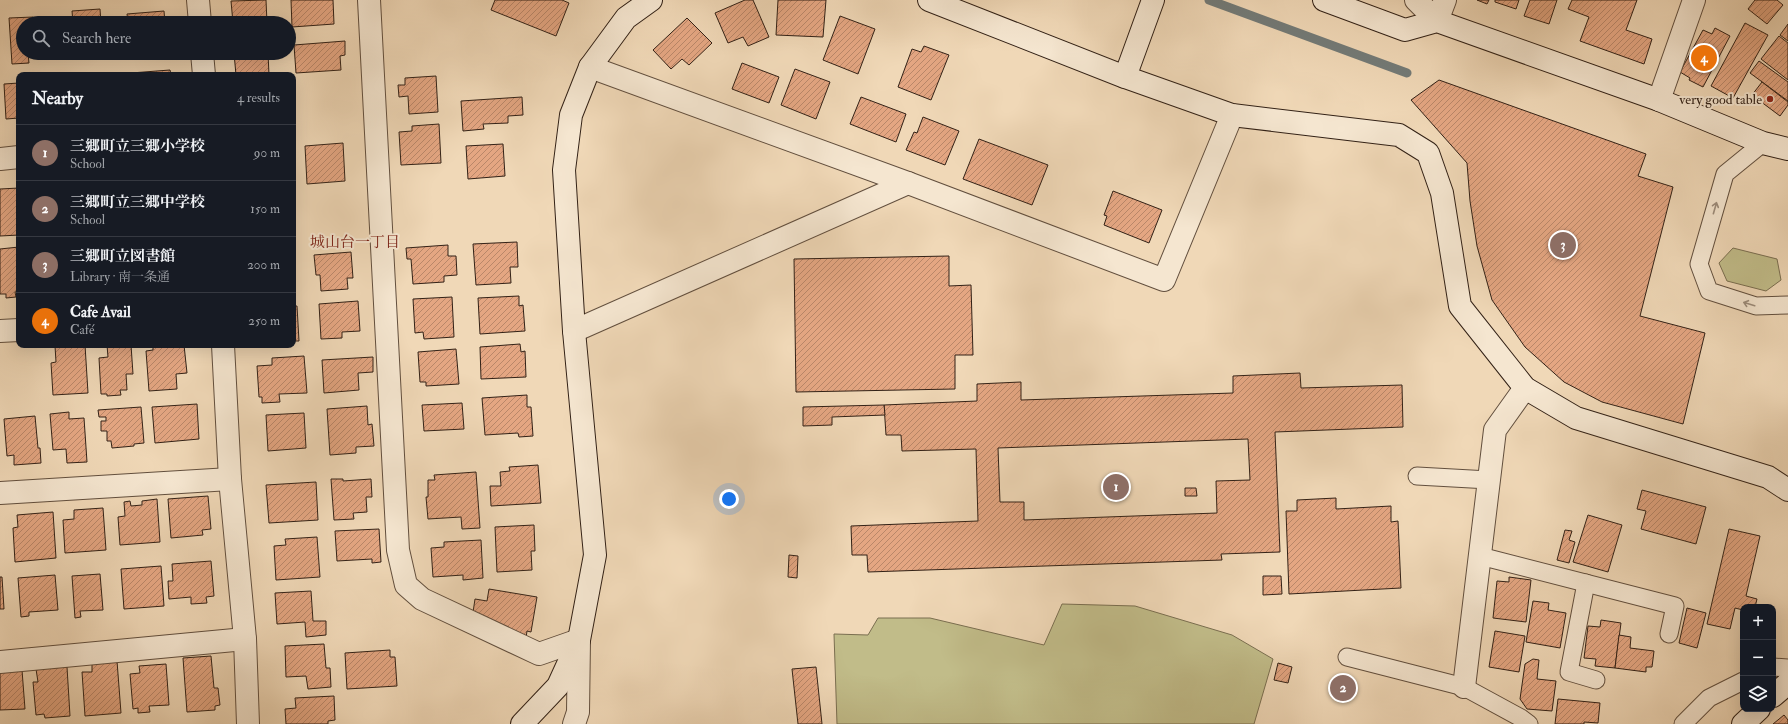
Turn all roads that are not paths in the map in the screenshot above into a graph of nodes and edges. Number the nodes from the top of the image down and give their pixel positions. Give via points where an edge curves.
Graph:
1 (198, 0) edge
2 (369, 0) edge
3 (650, 0) edge
4 (930, 0) edge
5 (1153, 0) edge
6 (1324, 0) edge
7 (1416, 0) edge
8 (1445, 0) edge
9 (1694, 0) edge
10 (199, 16) edge
11 (1437, 21) junction
12 (203, 60) edge
13 (590, 67) junction
14 (204, 72) edge
15 (1124, 77) junction
16 (1659, 100) junction
17 (1232, 115) junction
18 (1763, 143) junction
19 (1788, 150) edge
20 (16, 157) edge
21 (0, 159) edge
22 (908, 183) junction
23 (1788, 305) edge
24 (16, 330) edge
25 (0, 331) edge
26 (574, 331) junction
27 (223, 348) edge
28 (1525, 388) junction
29 (1417, 476) dead end
30 (230, 479) junction
31 (1489, 480) junction
32 (1788, 490) edge
33 (0, 493) edge
34 (1480, 556) junction
35 (1586, 583) junction
36 (1669, 634) dead end
37 (245, 639) junction
38 (579, 640) junction
39 (1347, 657) dead end
40 (0, 662) edge
41 (1776, 667) edge
42 (1788, 668) edge
43 (1596, 680) dead end
44 (1740, 682) edge
45 (1788, 683) edge
46 (1464, 687) junction
47 (1776, 693) edge
48 (1756, 712) edge
49 (248, 724) edge
50 (522, 724) edge
51 (574, 724) edge
52 (1529, 724) edge
53 (1683, 724) edge
54 (1743, 724) edge

1 - 10 street
2 - 38 street via 398,550 406,585 422,598 539,654
3 - 13 street via 626,18
4 - 15 street
5 - 15 street
6 - 11 street via 1405,30
7 - 11 street
8 - 11 street
9 - 16 street
11 - 16 street
12 - 14 street
13 - 22 street
13 - 26 street via 571,115 564,170
15 - 17 street
16 - 18 street
17 - 22 street via 1164,280
17 - 28 street via 1399,135 1428,153 1442,193 1460,306
18 - 19 street
23 -> 18 lane via 1756,306 1709,291 1699,264 1725,174
20 - 21 street
22 - 26 street
24 - 25 street
26 - 38 street via 595,555
27 - 30 street
28 - 31 street via 1495,430
28 - 32 street via 1576,418 1768,477
29 - 31 lane
30 - 33 street
30 - 37 street
31 - 34 street
34 - 35 lane
34 - 46 street
35 - 36 lane via 1675,606
35 - 43 lane via 1569,672
37 - 40 street
37 - 49 street
38 - 50 street via 558,686
38 - 51 street via 578,712
39 - 46 lane
41 - 42 lane
44 - 53 lane via 1709,698
45 - 47 street
46 - 52 lane
48 - 54 street

